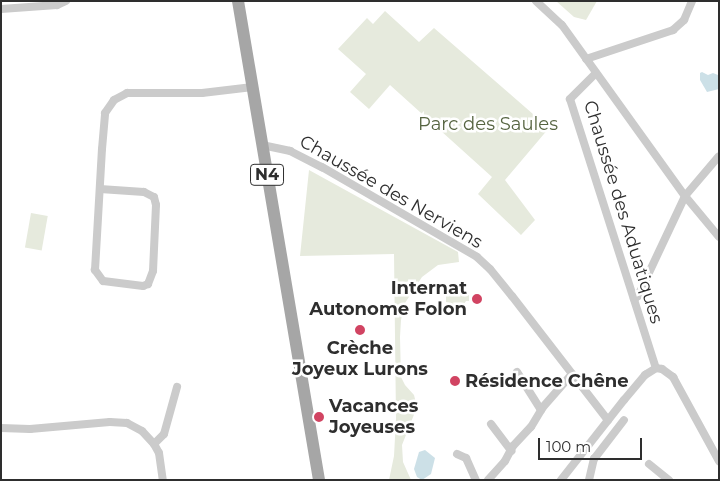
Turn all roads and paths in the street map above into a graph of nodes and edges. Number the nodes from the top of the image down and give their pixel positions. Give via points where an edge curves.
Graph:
1 (66, 1) edge
2 (238, 1) edge
3 (536, 1) edge
4 (692, 1) edge
5 (1, 9) edge
6 (586, 59) junction
7 (596, 72) junction
8 (252, 87) junction
9 (262, 145) junction
10 (719, 156) edge
11 (100, 189) junction
12 (685, 196) junction
13 (719, 237) edge
14 (634, 299) junction
15 (656, 368) junction
16 (517, 372) dead end
17 (572, 374) junction
18 (177, 387) dead end
19 (541, 410) junction
20 (608, 420) junction
21 (624, 420) dead end
22 (491, 424) dead end
23 (1, 428) edge
24 (602, 428) junction
25 (612, 435) junction
26 (593, 440) junction
27 (154, 444) junction
28 (602, 447) junction
29 (511, 451) junction
30 (457, 454) dead end
31 (719, 461) edge
32 (649, 464) dead end
33 (163, 480) edge
34 (320, 480) edge
35 (476, 480) edge
36 (488, 480) edge
37 (561, 480) edge
38 (589, 480) edge
39 (669, 480) edge

1 - 5 street via 57,5
2 - 8 main road, N4
3 - 6 street via 562,25
4 - 6 street via 686,16 673,30
6 - 7 street
7 - 12 street
7 - 14 street, Chaussée des Aduatiques via 570,99
8 - 9 main road, N4
8 - 11 street via 202,93 130,93 118,97 104,120
9 - 17 street, Chaussée des Nerviens via 290,152 322,167 477,257 496,276
9 - 34 main road, N4
10 - 12 street
11 - 11 street via 96,274 108,282 148,284 152,271 154,197 144,192
12 - 13 street
12 - 14 street
14 - 15 street, Chaussée des Aduatiques
15 - 20 street via 645,375
15 - 31 street via 673,377
16 - 19 street
17 - 19 street
17 - 20 street, Chaussée des Nerviens
18 - 27 street via 164,434
19 - 29 street via 531,428
20 - 24 street
21 - 25 street
22 - 29 street
23 - 27 street via 127,423 142,431
24 - 25 street
24 - 26 street
25 - 28 street
26 - 28 street
26 - 37 street
27 - 33 street via 159,453
28 - 38 street via 594,459
29 - 36 street via 504,464
30 - 35 street via 466,458
32 - 39 street

